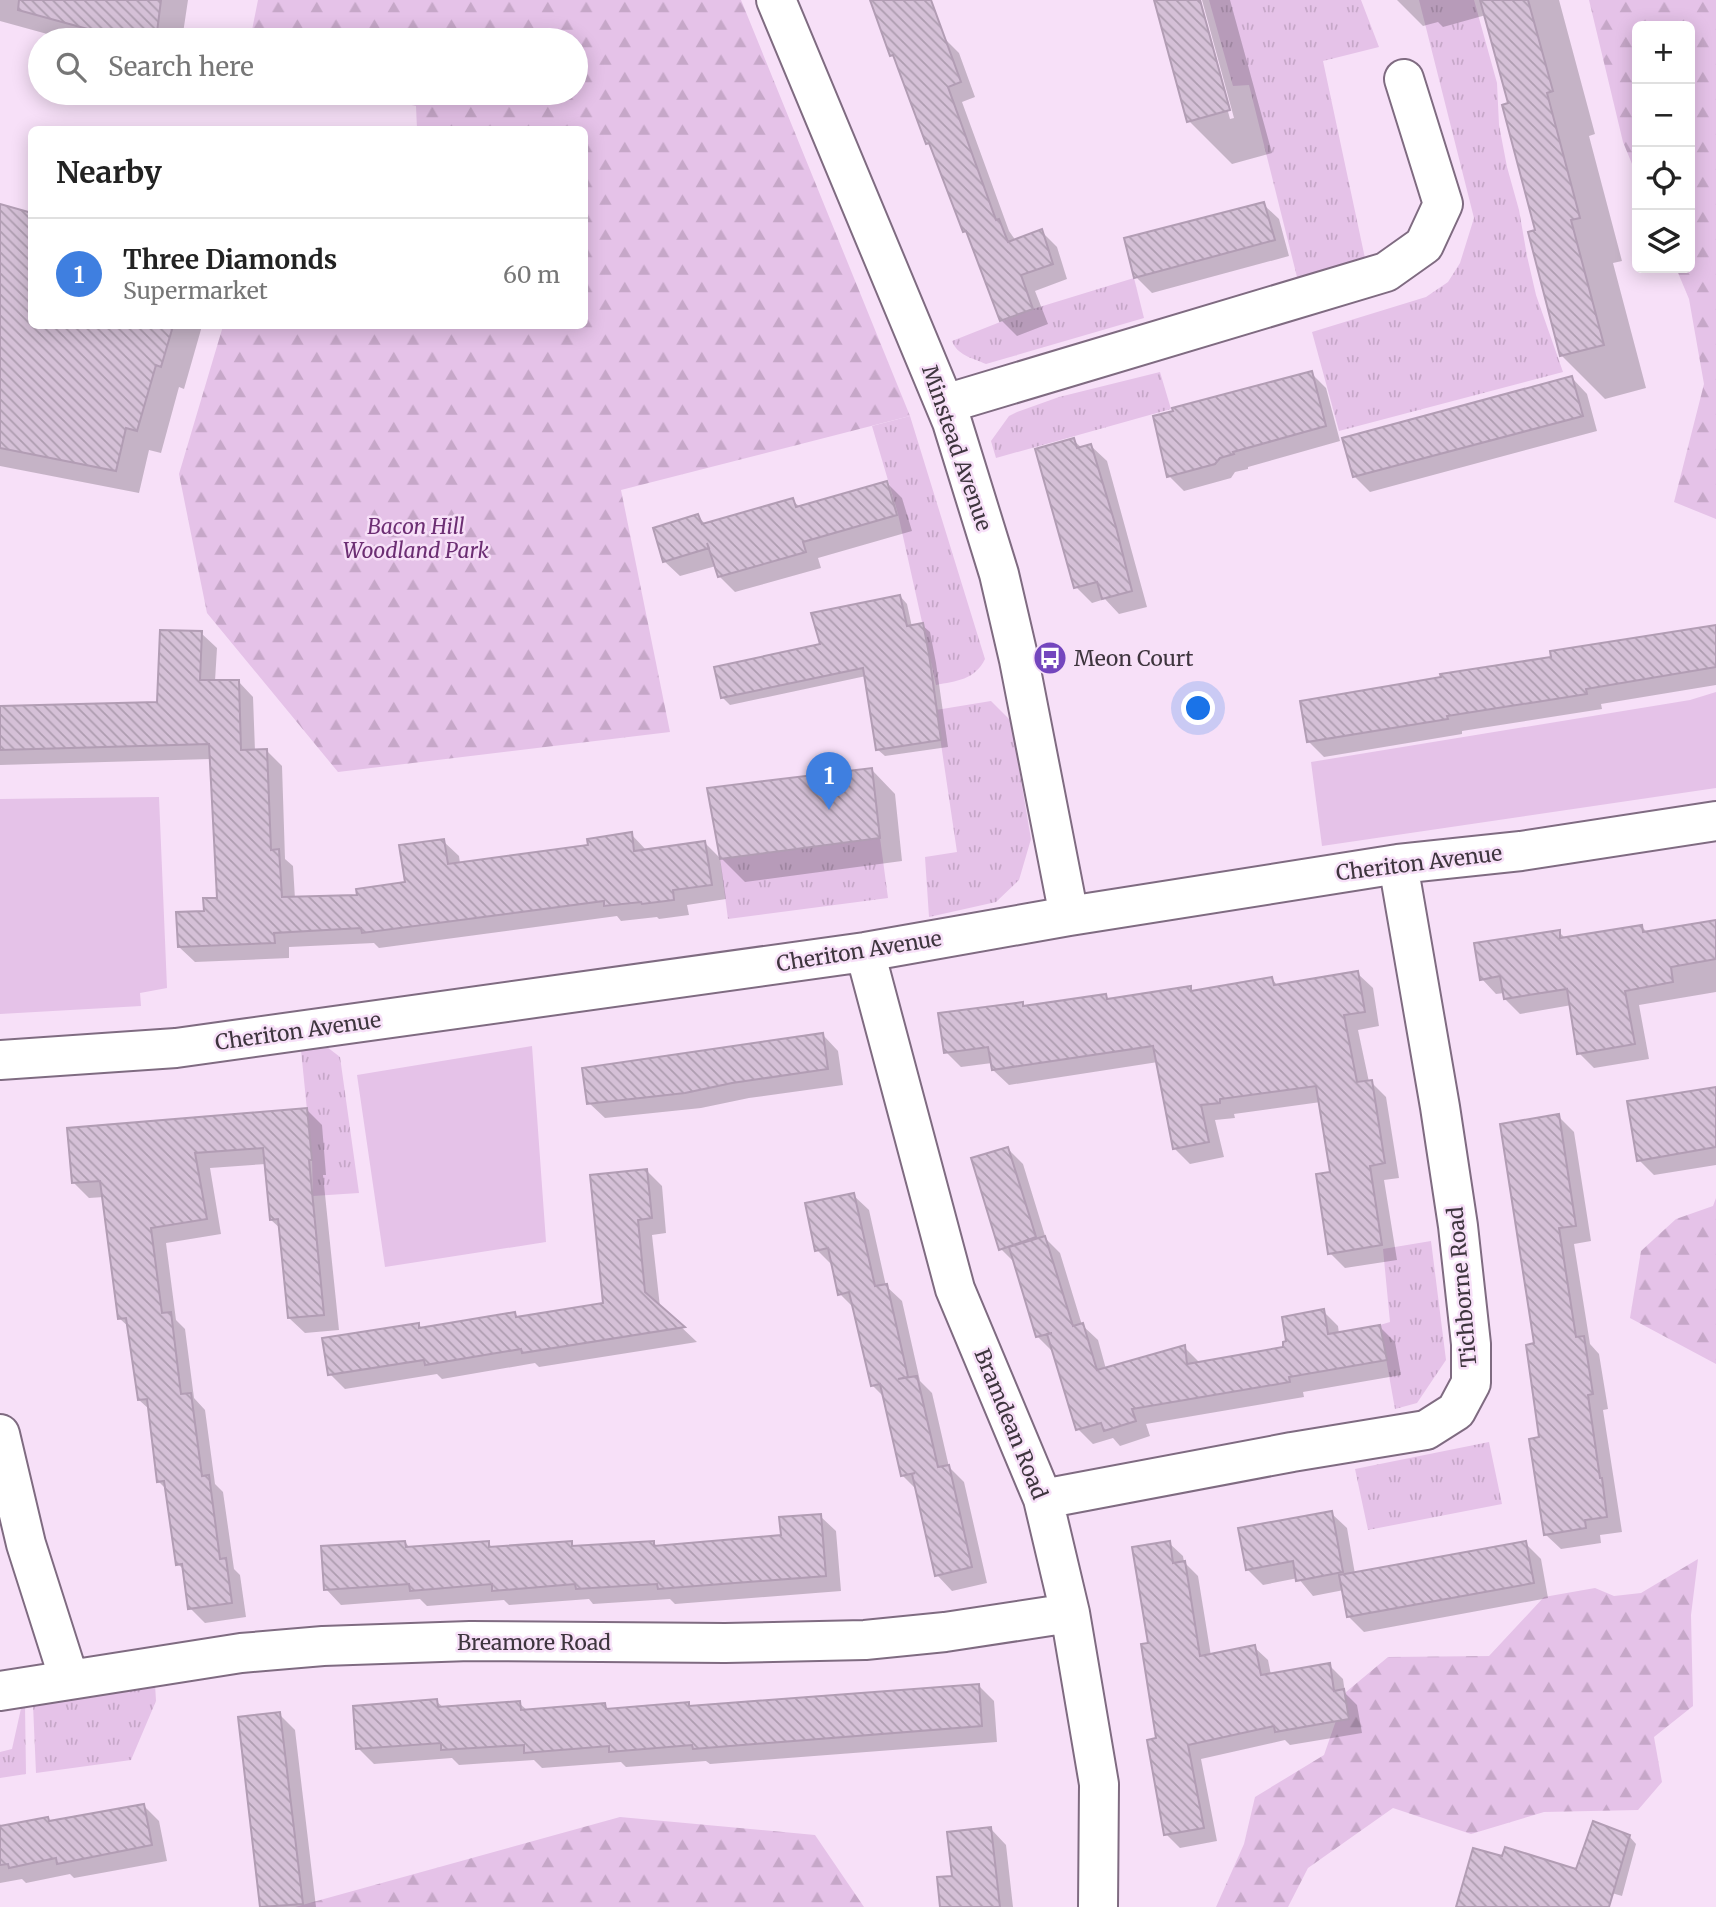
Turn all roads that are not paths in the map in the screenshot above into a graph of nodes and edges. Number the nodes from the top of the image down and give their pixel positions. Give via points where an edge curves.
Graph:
1 (776, 0) edge
2 (1404, 79) dead end
3 (945, 404) junction
4 (1716, 821) edge
5 (1398, 864) junction
6 (1069, 916) junction
7 (865, 952) junction
8 (0, 1060) edge
9 (0, 1434) edge
10 (1043, 1499) junction
11 (1070, 1613) junction
12 (69, 1679) junction
13 (0, 1691) edge
14 (1098, 1907) edge

1 - 3 street, Minstead Avenue
2 - 3 street via 1443,204 1424,245 1386,272
3 - 6 street, Minstead Avenue via 999,573
4 - 5 street, Cheriton Avenue
5 - 6 street, Cheriton Avenue
5 - 10 street, Tichborne Road via 1460,1239 1471,1382 1456,1411 1426,1430
6 - 7 street, Cheriton Avenue
7 - 8 street, Cheriton Avenue via 176,1048
7 - 10 street, Bramdean Road via 955,1289
9 - 12 street via 26,1544
10 - 11 street, Bramdean Road
11 - 12 street, Breamore Road via 865,1640 323,1646 241,1653
11 - 14 street, Bramdean Road via 1098,1784
12 - 13 street, Breamore Road

